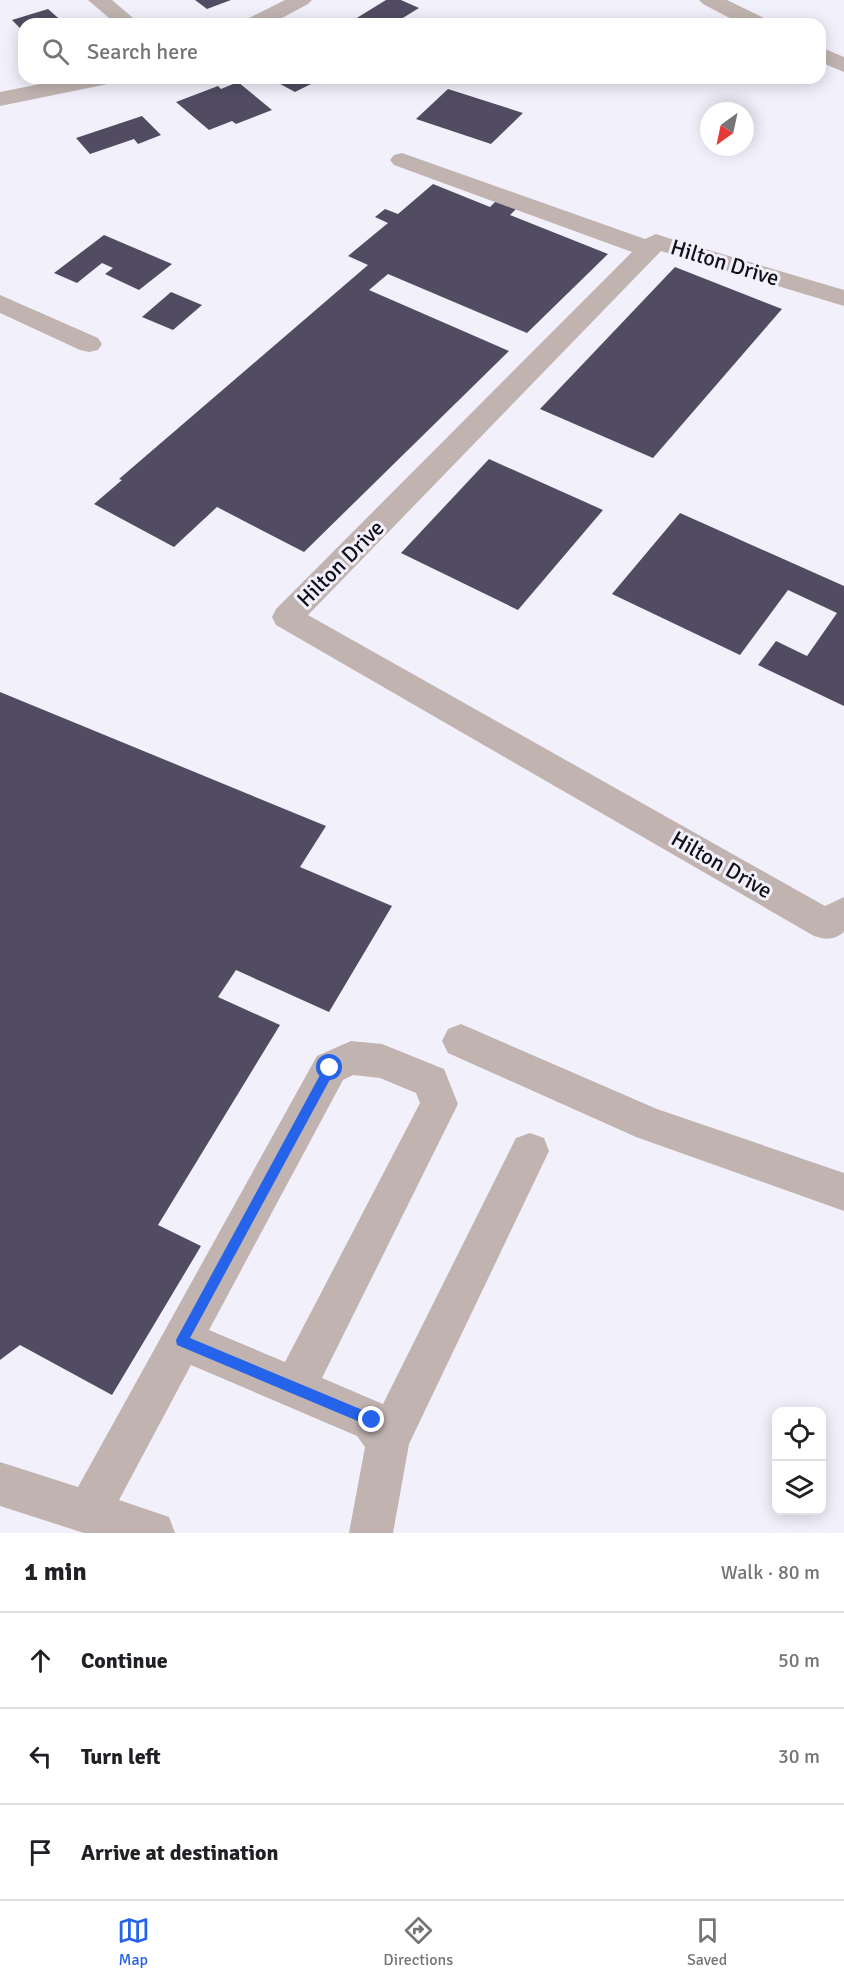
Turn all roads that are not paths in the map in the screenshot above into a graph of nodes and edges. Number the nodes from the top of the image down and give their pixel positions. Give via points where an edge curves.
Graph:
1 (99, 0) edge
2 (300, 0) edge
3 (710, 0) edge
4 (122, 18) edge
5 (266, 18) edge
6 (746, 18) edge
7 (826, 57) edge
8 (844, 65) edge
9 (74, 84) edge
10 (0, 99) edge
11 (402, 160) dead end
12 (649, 249) junction
13 (844, 298) edge
14 (0, 303) edge
15 (89, 345) dead end
16 (844, 912) edge
17 (461, 1041) dead end
18 (530, 1150) dead end
19 (844, 1192) edge
20 (182, 1340) junction
21 (294, 1389) junction
22 (388, 1441) junction
23 (0, 1484) edge
24 (88, 1512) junction
25 (153, 1533) edge
26 (372, 1533) edge

1 - 4 street
2 - 5 street
3 - 6 street
7 - 8 street
9 - 10 street
11 - 12 street
12 - 13 street, Hilton Drive via 656,242
12 - 16 street, Hilton Drive via 286,616 827,925
14 - 15 street
17 - 19 street via 650,1124
18 - 22 street
20 - 21 street
20 - 21 street via 330,1068 351,1058 382,1061 431,1081 439,1104
20 - 24 street
21 - 22 street via 372,1420
22 - 26 street
23 - 24 street
24 - 25 street

